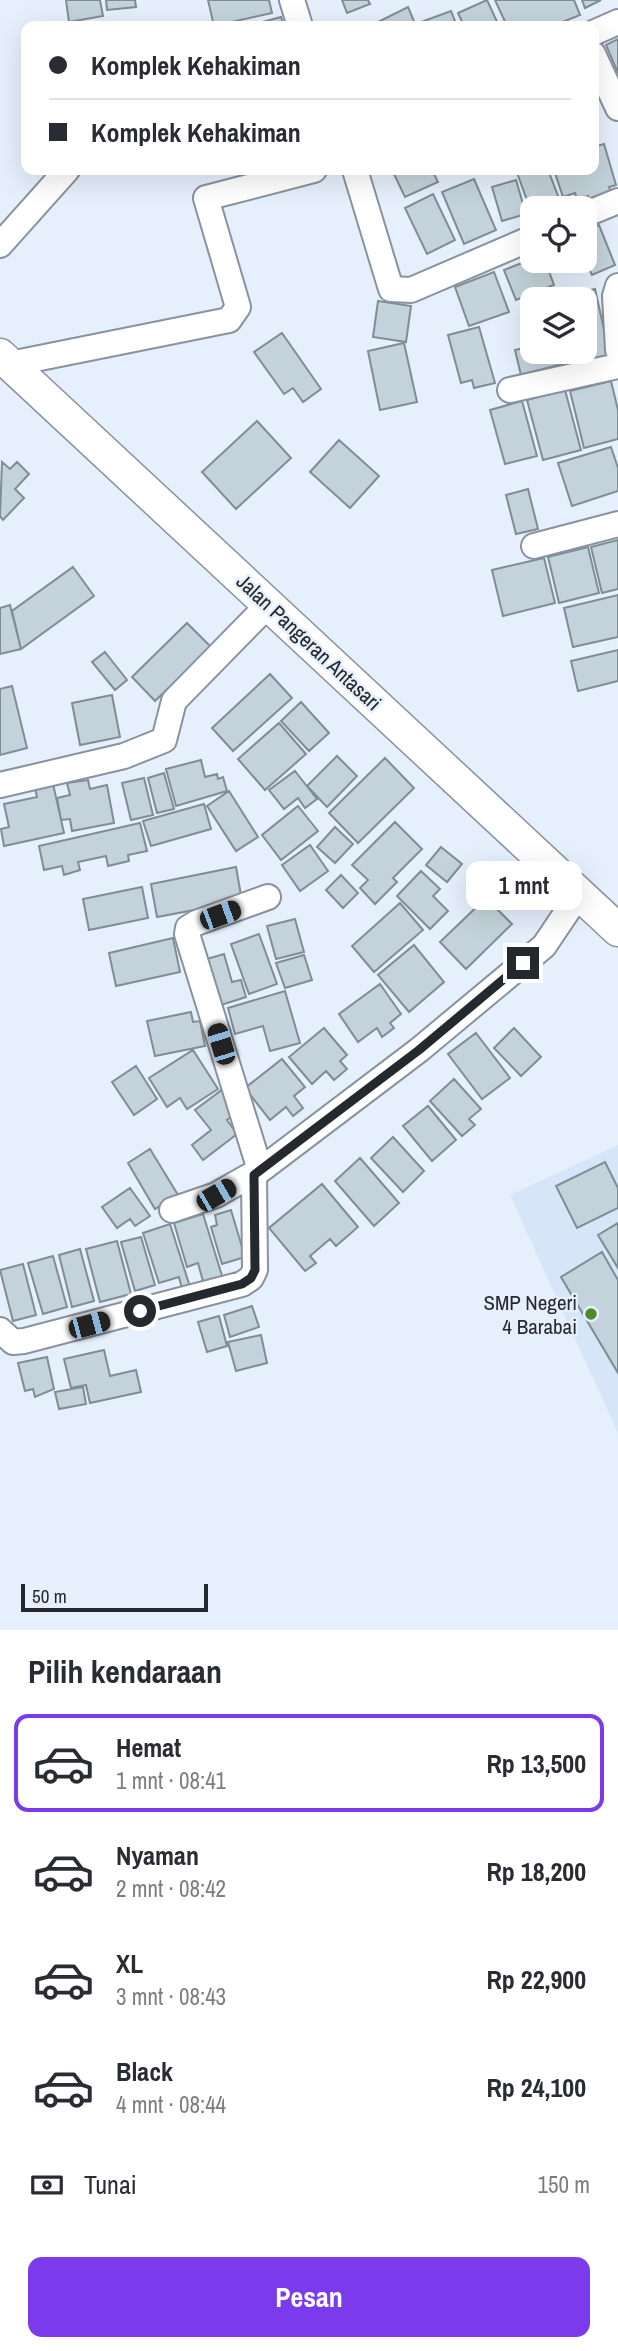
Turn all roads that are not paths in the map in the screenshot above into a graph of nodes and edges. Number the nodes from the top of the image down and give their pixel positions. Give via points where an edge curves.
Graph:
1 (292, 0) edge
2 (298, 21) edge
3 (618, 22) edge
4 (599, 30) edge
5 (599, 67) edge
6 (618, 108) edge
7 (63, 175) edge
8 (295, 175) edge
9 (357, 175) edge
10 (618, 201) edge
11 (597, 210) edge
12 (520, 243) edge
13 (0, 245) edge
14 (618, 286) edge
15 (618, 350) edge
16 (5, 359) edge
17 (618, 366) edge
18 (510, 390) dead end
19 (618, 524) edge
20 (534, 546) dead end
21 (268, 605) junction
22 (0, 785) edge
23 (579, 894) junction
24 (268, 897) dead end
25 (618, 930) edge
26 (260, 1170) junction
27 (172, 1210) dead end
28 (0, 1330) edge

1 - 2 street
3 - 4 street
5 - 6 street
7 - 13 street
8 - 16 street via 206,198 233,283 236,312 224,322
9 - 12 street via 391,289 411,290
10 - 11 street
14 - 15 street
16 - 21 main road, Jalan Pangeran Antasari
17 - 18 street
19 - 20 street
21 - 22 street via 174,701 164,740 124,756
21 - 23 main road, Jalan Pangeran Antasari
23 - 25 main road, Jalan Pangeran Antasari
23 - 26 street via 544,946 419,1050
24 - 26 street via 196,923 187,934
26 - 27 street via 216,1195
26 - 28 street via 252,1183 255,1270 242,1284 24,1341 13,1342

